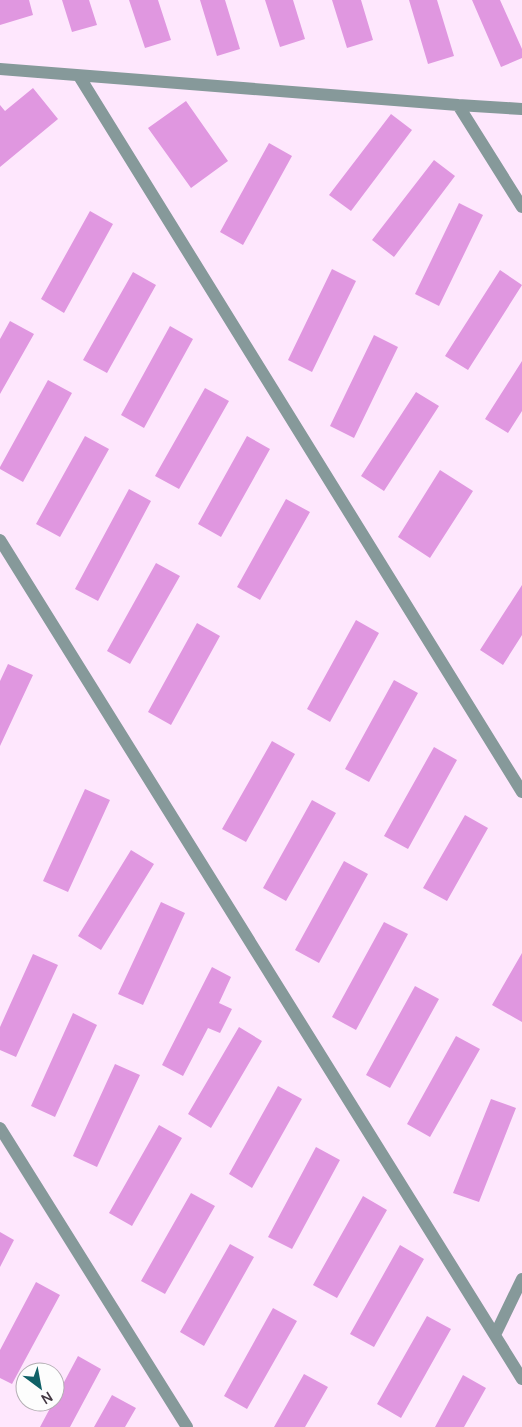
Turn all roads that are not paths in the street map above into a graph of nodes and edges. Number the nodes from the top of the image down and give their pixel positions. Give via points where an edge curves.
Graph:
1 (0, 69) edge
2 (79, 76) junction
3 (458, 105) junction
4 (522, 109) edge
5 (522, 207) edge
6 (0, 540) edge
7 (522, 792) edge
8 (0, 1128) edge
9 (522, 1279) edge
10 (495, 1335) junction
11 (522, 1379) edge
12 (187, 1427) edge

1 - 2 lane
2 - 3 lane
2 - 7 lane
3 - 4 lane
3 - 5 lane
6 - 10 lane
8 - 12 lane
9 - 10 lane
10 - 11 lane

